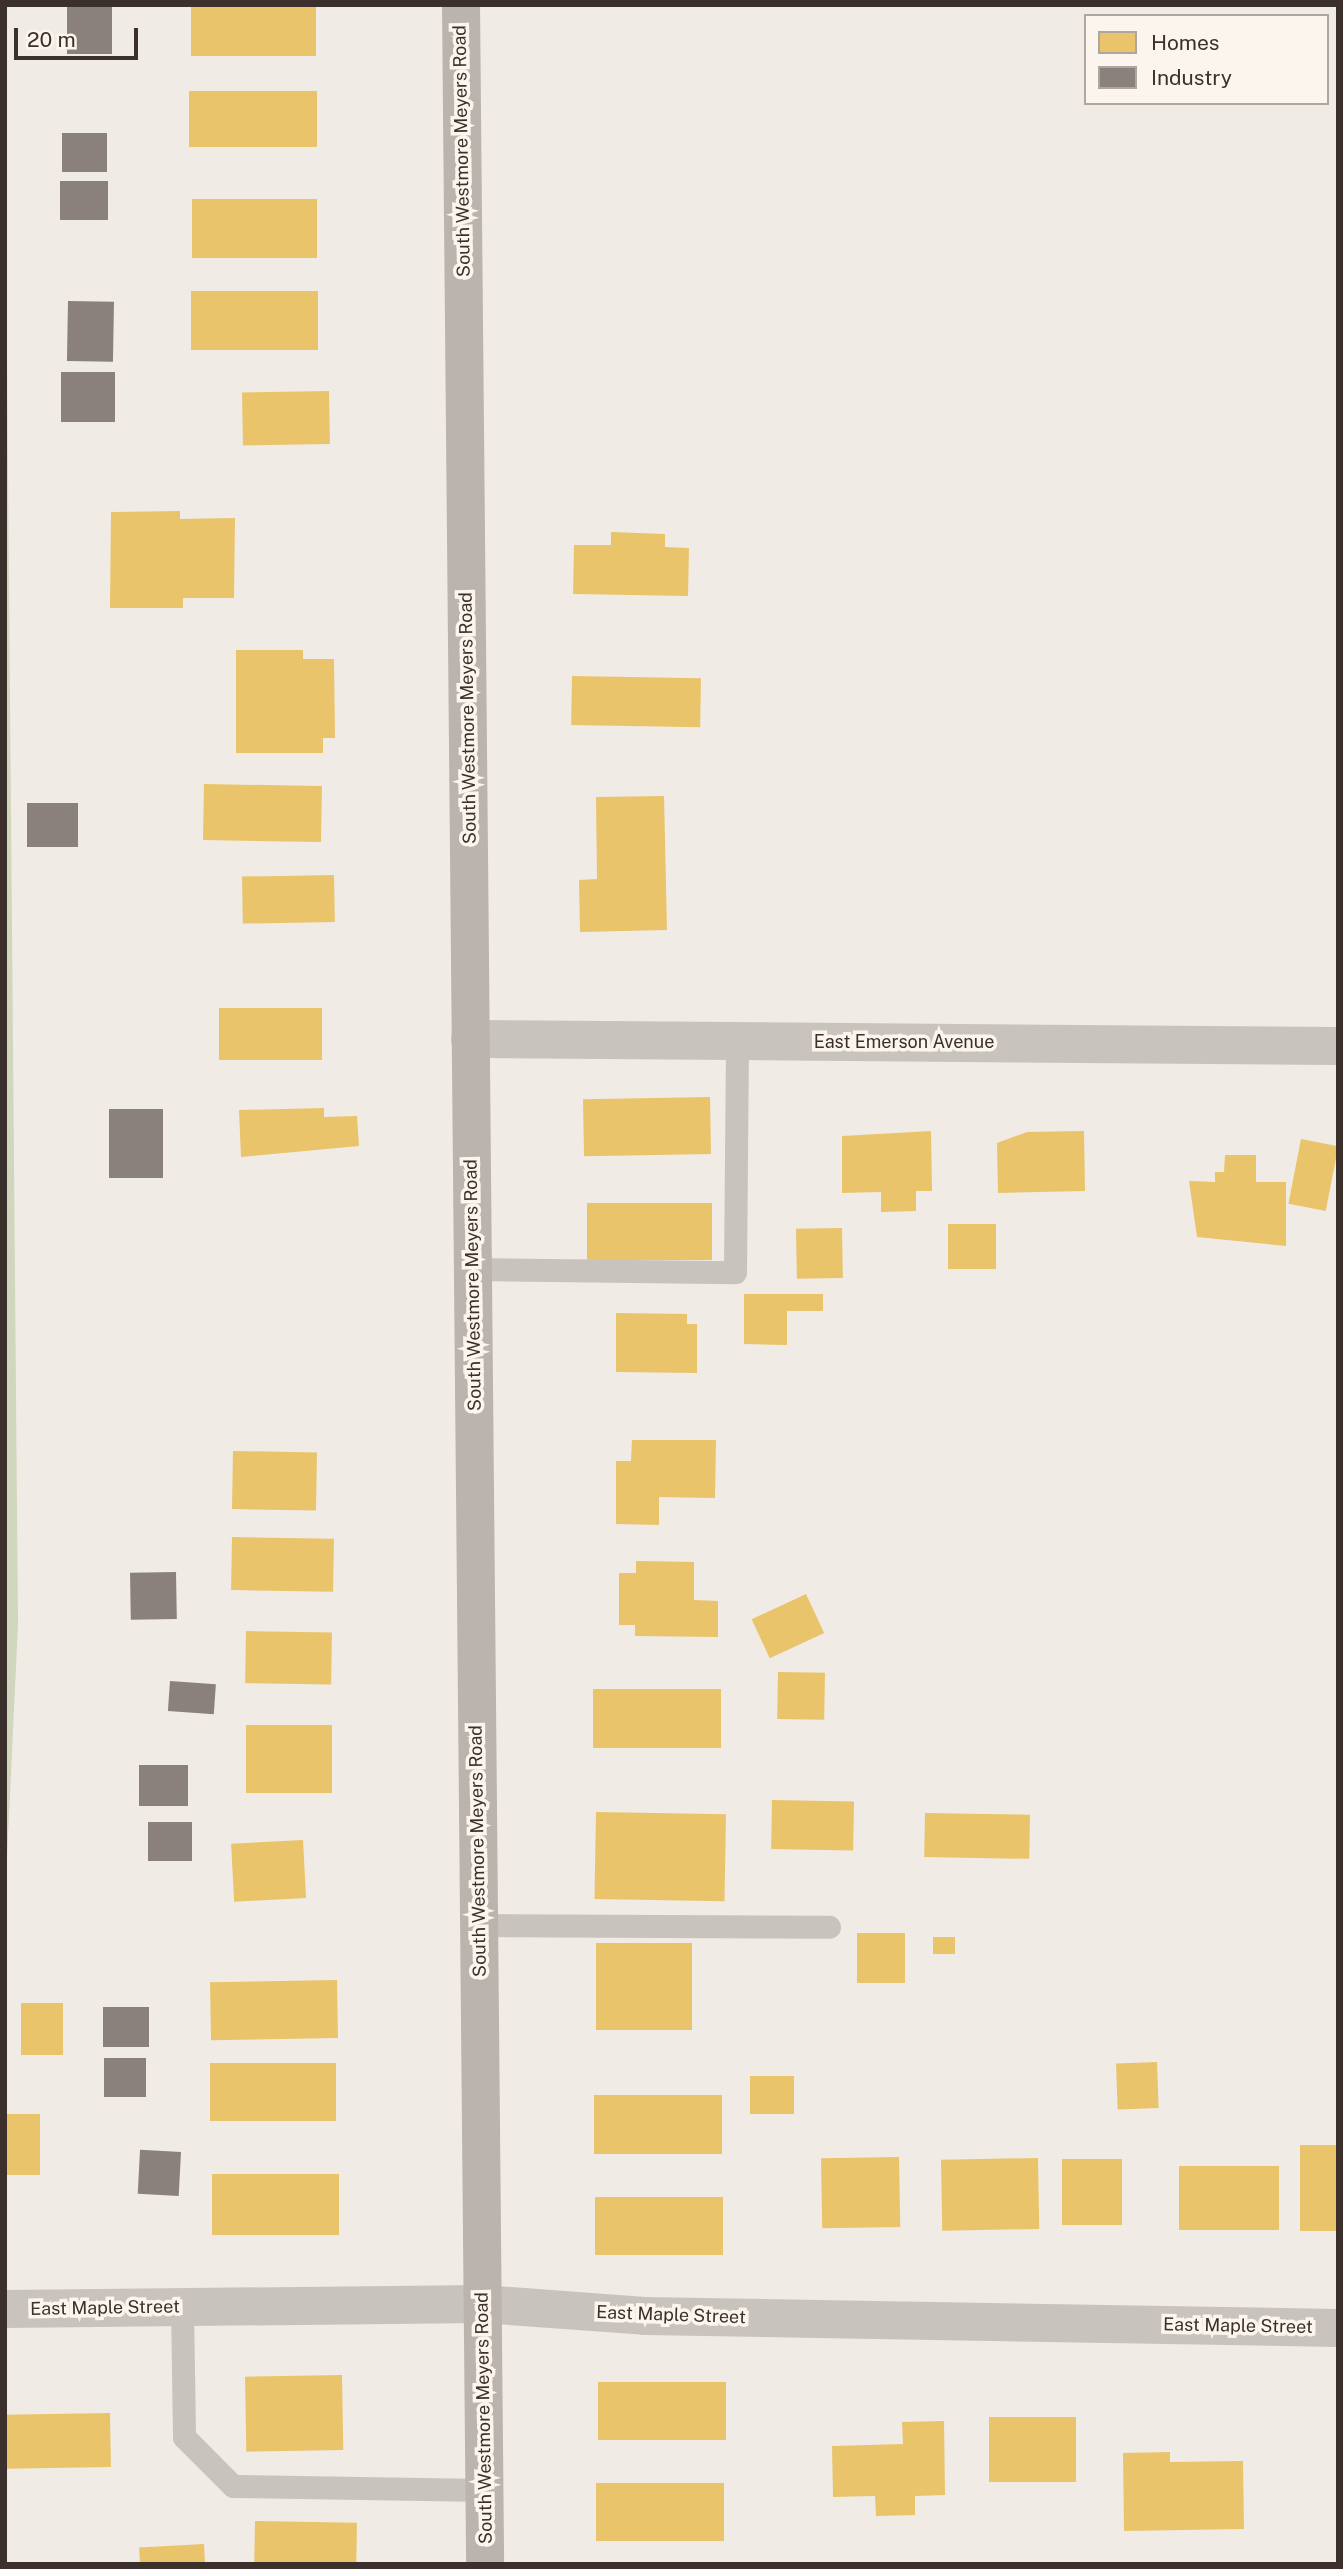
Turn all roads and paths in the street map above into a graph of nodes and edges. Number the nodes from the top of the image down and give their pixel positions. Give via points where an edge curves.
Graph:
1 (461, 5) edge
2 (470, 1039) junction
3 (737, 1041) junction
4 (1338, 1046) edge
5 (472, 1269) junction
6 (479, 1924) junction
7 (830, 1927) dead end
8 (483, 2304) junction
9 (181, 2307) junction
10 (5, 2309) edge
11 (1338, 2328) edge
12 (484, 2490) junction
13 (485, 2564) edge

1 - 2 street, South Westmore Meyers Road
2 - 3 street, East Emerson Avenue
2 - 5 street, South Westmore Meyers Road
3 - 4 street, East Emerson Avenue
3 - 5 lane via 735,1272
5 - 6 street, South Westmore Meyers Road
6 - 7 lane
6 - 8 street, South Westmore Meyers Road
8 - 9 street, East Maple Street
8 - 11 street, East Maple Street via 645,2316
8 - 12 street, South Westmore Meyers Road
9 - 10 street, East Maple Street
9 - 12 lane via 184,2437 233,2486
12 - 13 street, South Westmore Meyers Road

